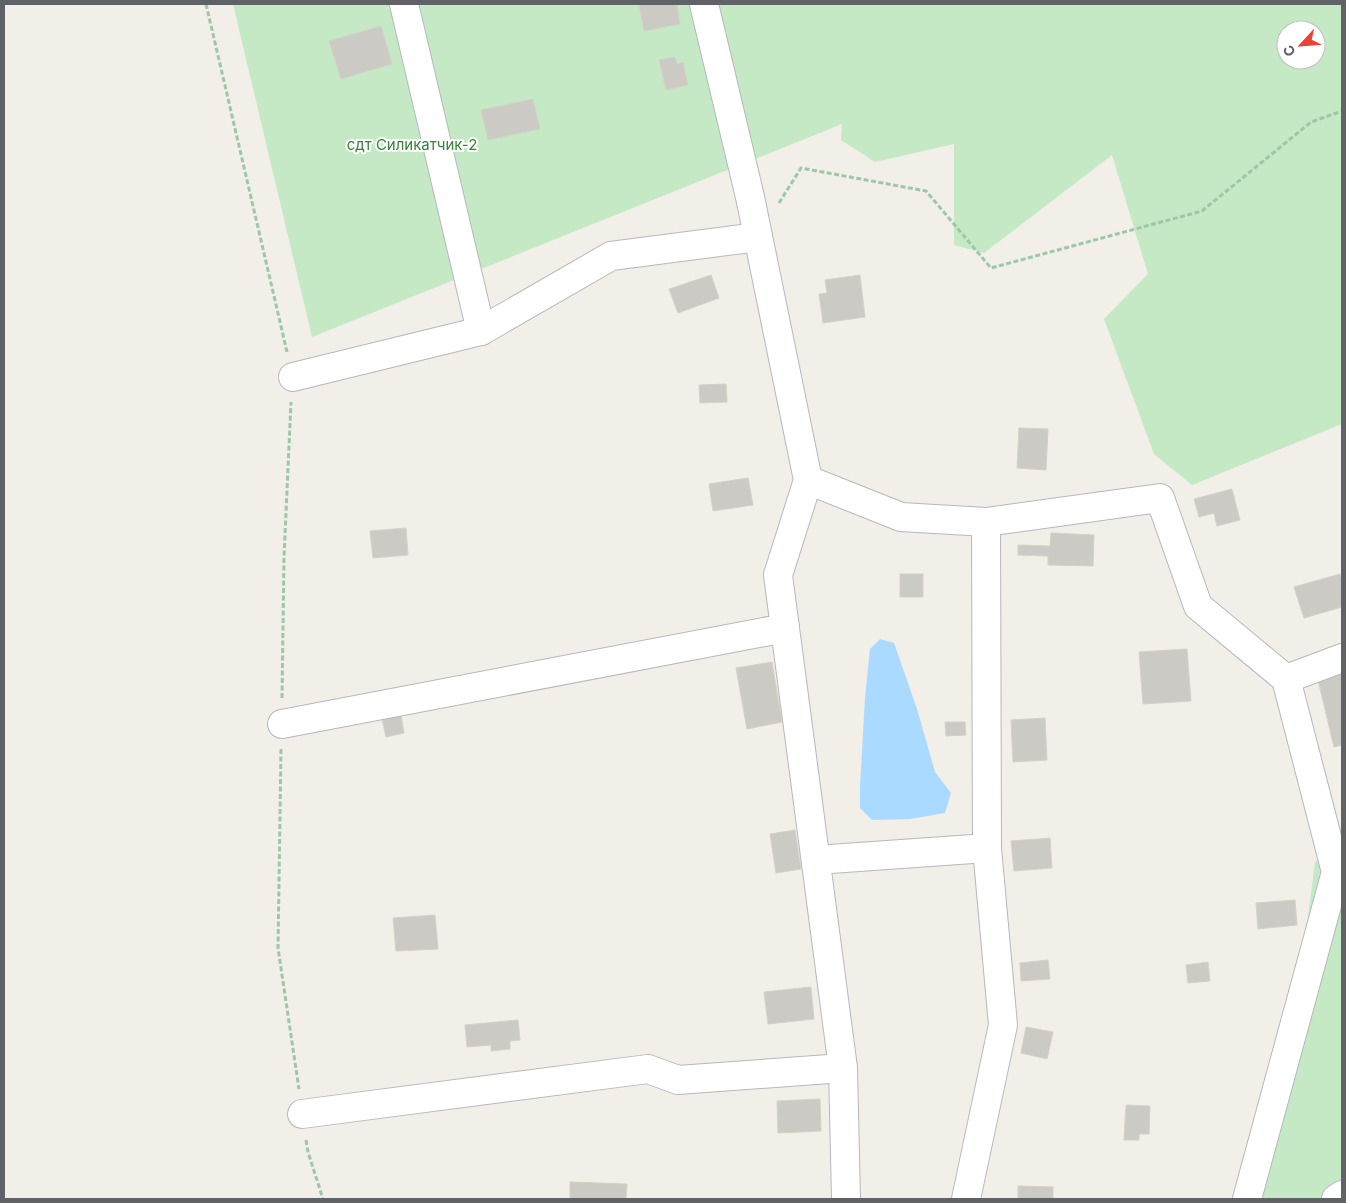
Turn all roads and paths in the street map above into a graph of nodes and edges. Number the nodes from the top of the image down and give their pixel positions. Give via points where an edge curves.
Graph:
1 (206, 4) edge
2 (404, 4) edge
3 (704, 4) edge
4 (1342, 111) edge
5 (758, 237) junction
6 (481, 331) junction
7 (293, 377) junction
8 (808, 480) junction
9 (986, 522) junction
10 (785, 628) junction
11 (1342, 658) edge
12 (1286, 679) junction
13 (282, 724) junction
14 (987, 848) junction
15 (816, 860) junction
16 (1339, 870) edge
17 (843, 1068) junction
18 (302, 1114) junction
19 (1342, 1195) edge
20 (323, 1199) edge
21 (846, 1199) edge
22 (966, 1199) edge
23 (1247, 1199) edge
24 (1336, 1199) edge

1 - 7 path
2 - 6 street
3 - 5 street
4 - 5 path via 1311,122 1202,211 991,268 926,191 800,168
5 - 6 street via 611,256
5 - 8 street
6 - 7 street
7 - 13 path via 284,557
8 - 9 street via 901,517
8 - 10 street via 778,575
9 - 12 street via 1160,498 1198,606
9 - 14 street
10 - 13 street
10 - 15 street
11 - 12 street
12 - 16 street
13 - 18 path via 278,948
14 - 15 street
14 - 22 street via 1003,1025
15 - 17 street
16 - 23 street
17 - 18 street via 678,1080 648,1068
17 - 21 street
18 - 20 path via 308,1152
19 - 24 street

